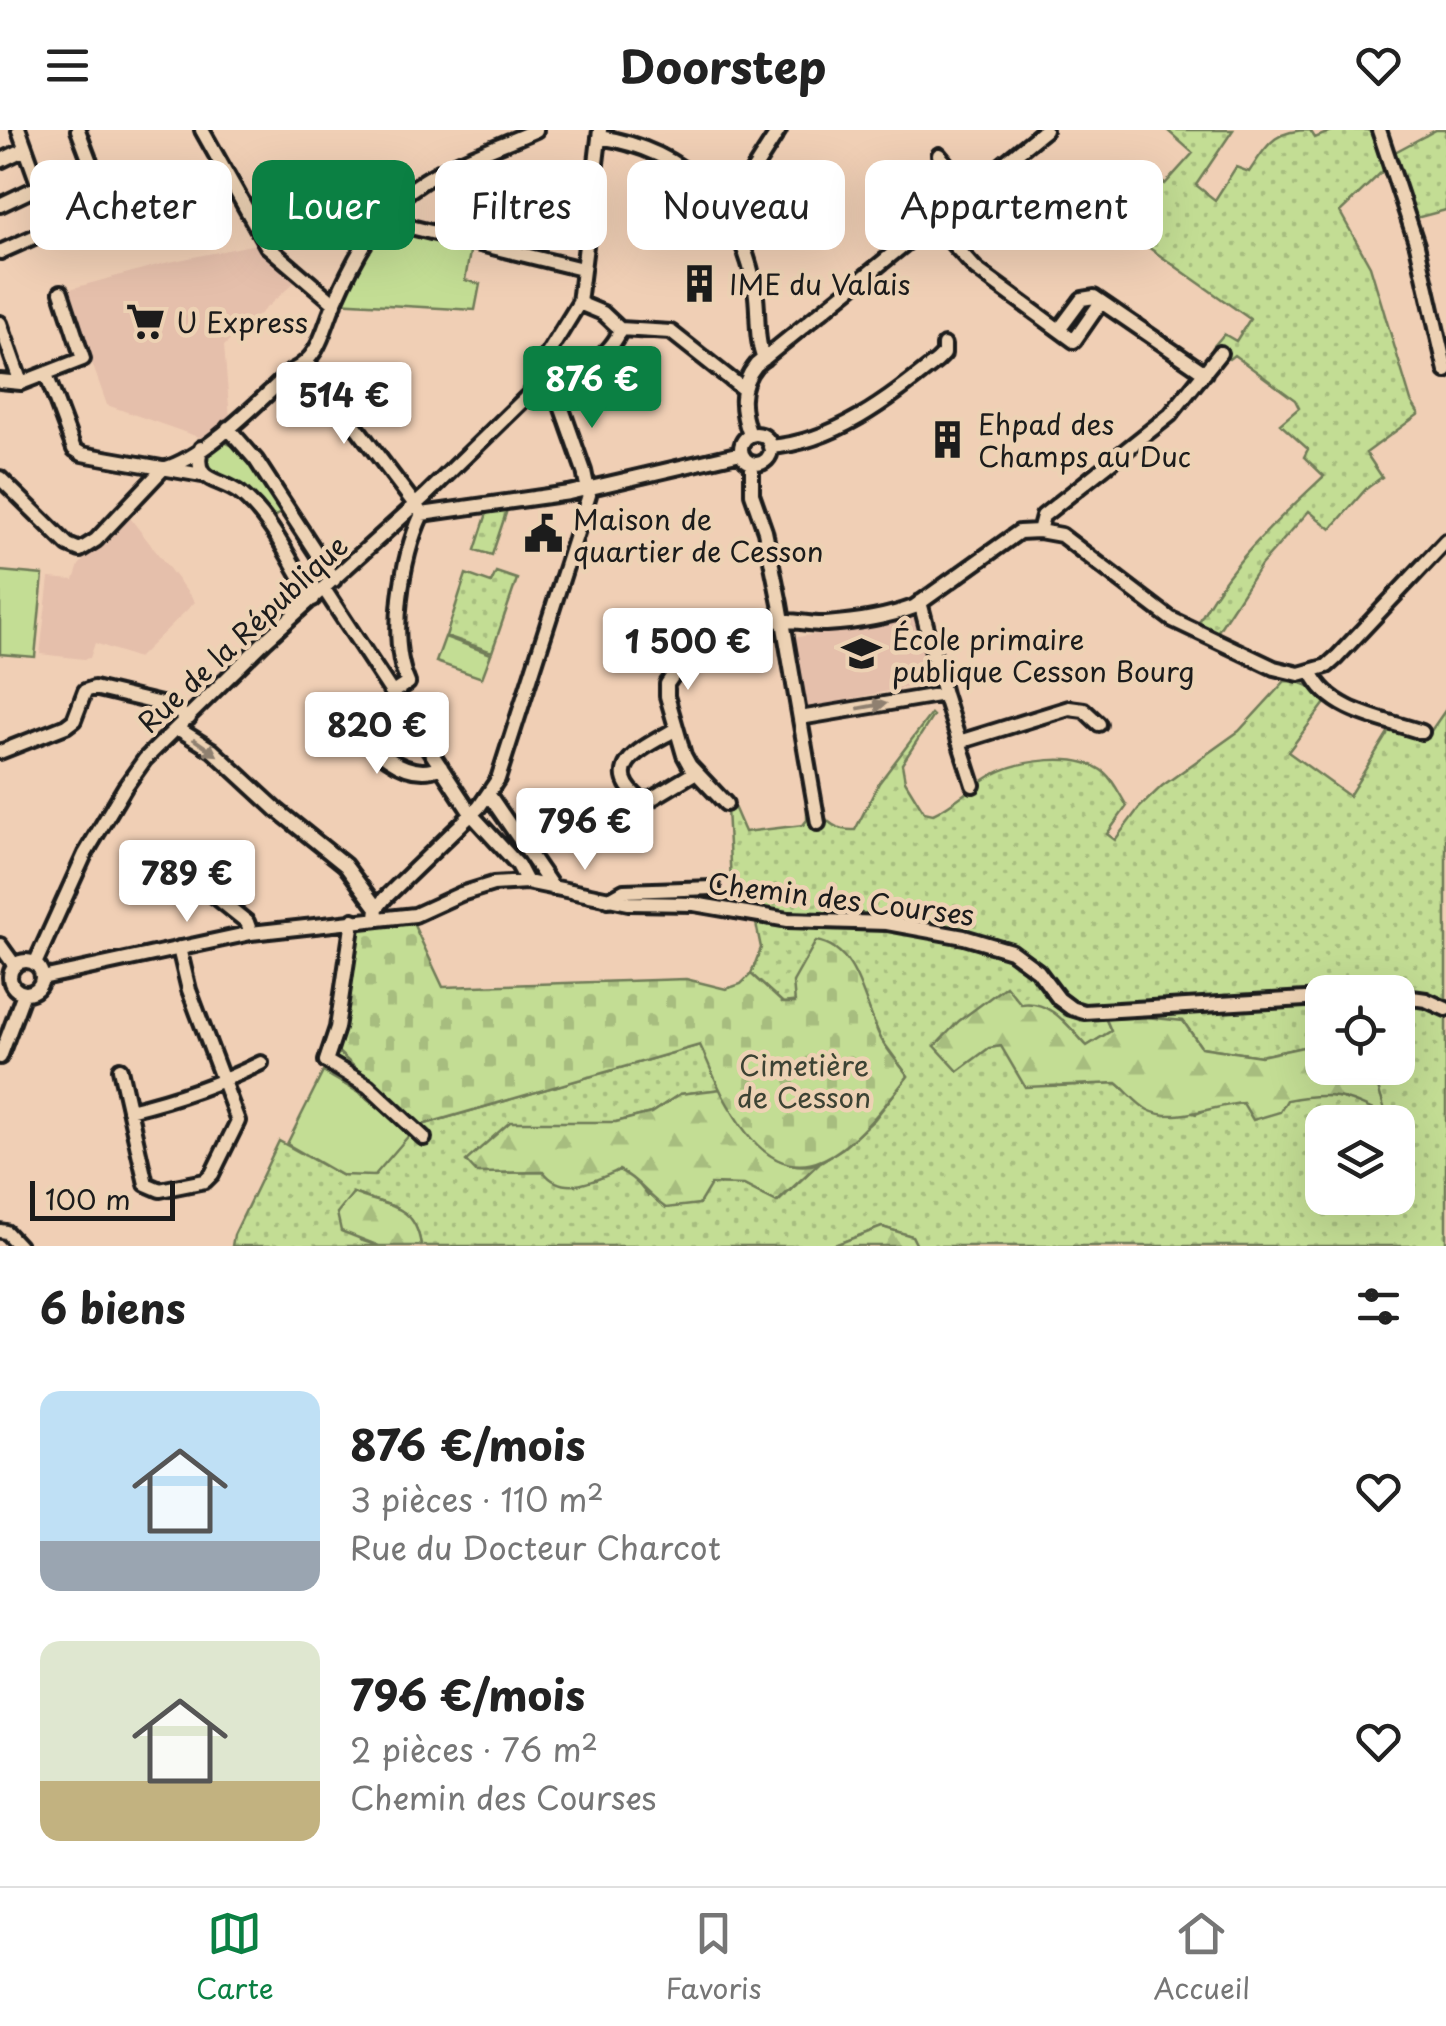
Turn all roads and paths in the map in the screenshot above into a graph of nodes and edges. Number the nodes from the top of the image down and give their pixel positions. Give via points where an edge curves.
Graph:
1 (19, 130) edge
2 (78, 130) edge
3 (220, 130) edge
4 (536, 130) edge
5 (779, 130) edge
6 (1045, 130) edge
7 (1379, 130) edge
8 (600, 133) edge
9 (203, 134) edge
10 (25, 149) junction
11 (940, 155) dead end
12 (0, 160) edge
13 (89, 160) edge
14 (664, 160) edge
15 (760, 160) edge
16 (944, 160) edge
17 (1008, 160) edge
18 (30, 164) edge
19 (415, 185) edge
20 (30, 191) edge
21 (0, 206) edge
22 (415, 228) edge
23 (30, 239) edge
24 (365, 250) edge
25 (743, 250) edge
26 (898, 250) edge
27 (959, 250) edge
28 (0, 252) edge
29 (582, 269) junction
30 (61, 292) dead end
31 (1102, 302) junction
32 (579, 303) junction
33 (334, 304) junction
34 (0, 323) edge
35 (620, 328) junction
36 (1059, 330) junction
37 (944, 345) dead end
38 (1220, 353) dead end
39 (764, 358) junction
40 (308, 363) junction
41 (1446, 371) edge
42 (1205, 373) junction
43 (46, 374) junction
44 (0, 381) edge
45 (22, 383) junction
46 (548, 384) junction
47 (743, 389) junction
48 (228, 428) junction
49 (750, 436) junction
50 (770, 447) junction
51 (200, 448) junction
52 (741, 452) junction
53 (752, 464) junction
54 (163, 469) junction
55 (202, 474) junction
56 (0, 478) edge
57 (590, 489) junction
58 (418, 510) junction
59 (290, 512) junction
60 (268, 526) junction
61 (1039, 531) junction
62 (1446, 541) edge
63 (323, 589) junction
64 (920, 602) junction
65 (783, 619) junction
66 (1312, 673) junction
67 (394, 692) junction
68 (944, 694) junction
69 (337, 708) dead end
70 (189, 718) junction
71 (800, 718) junction
72 (1099, 724) dead end
73 (177, 728) junction
74 (676, 729) junction
75 (1422, 732) dead end
76 (959, 742) junction
77 (0, 752) edge
78 (441, 767) junction
79 (696, 772) junction
80 (973, 785) dead end
81 (489, 795) junction
82 (726, 804) dead end
83 (472, 815) junction
84 (818, 822) dead end
85 (191, 877) dead end
86 (528, 882) junction
87 (553, 888) junction
88 (713, 888) dead end
89 (608, 900) junction
90 (376, 912) junction
91 (353, 920) junction
92 (251, 934) junction
93 (0, 945) edge
94 (180, 948) junction
95 (35, 964) junction
96 (15, 966) junction
97 (42, 978) junction
98 (6, 986) edge
99 (24, 993) junction
100 (1415, 998) edge
101 (1305, 999) edge
102 (1446, 1009) edge
103 (0, 1057) edge
104 (261, 1063) dead end
105 (120, 1070) dead end
106 (224, 1080) junction
107 (129, 1110) junction
108 (424, 1138) dead end
109 (0, 1231) edge
110 (19, 1246) edge

1 - 10 street
2 - 13 street
3 - 9 street
4 - 19 street
5 - 15 street
6 - 17 street
7 - 41 street via 1417,245
8 - 14 street
8 - 29 street, Rue de la République
9 - 33 street via 267,246
10 - 12 street
10 - 18 street
11 - 16 street
20 - 21 street
22 - 29 street
23 - 28 street
24 - 33 street
25 - 39 street
26 - 39 street
27 - 36 street
29 - 32 street, Rue de la République
30 - 43 street via 83,359
31 - 36 street via 1082,299
31 - 36 street via 1074,341
31 - 42 street
32 - 35 street
32 - 46 street, Rue de la République via 546,356
33 - 40 street
34 - 45 street
35 - 46 street, Rue de la République via 612,348
35 - 47 street via 671,332
37 - 50 street via 937,362 844,426
38 - 42 street
39 - 47 street
40 - 48 street
40 - 58 street
42 - 61 street via 1170,415 1043,516
43 - 45 street
43 - 54 street via 74,449
44 - 45 street
46 - 57 street
46 - 58 street, Rue de la République
47 - 49 street
48 - 51 street
48 - 59 street
49 - 50 street via 763,436
49 - 52 street
50 - 53 street via 766,460
51 - 54 street
51 - 55 street
52 - 53 street
52 - 57 street
53 - 65 street via 752,494
54 - 55 street
54 - 56 street via 80,550
55 - 60 street via 241,494
57 - 58 street
57 - 81 street
58 - 63 street, Rue de la République
58 - 67 street via 398,626 408,683
59 - 60 street
59 - 63 street
60 - 63 street
61 - 64 street via 1019,532
61 - 66 street via 1070,540 1171,619 1274,668
62 - 66 street via 1337,657
63 - 67 street
63 - 70 street, Rue de la République
64 - 65 street via 825,624
64 - 68 street
65 - 71 street
65 - 74 street via 674,674 667,696
66 - 75 street via 1319,688 1344,706
67 - 78 street
71 -> 68 street
68 - 76 street
69 - 78 street via 389,760 422,772
70 - 73 street, Rue de la République
70 - 77 street via 165,704 94,688 84,690 66,726
71 - 84 street
72 - 76 street via 1084,710 1069,708
73 -> 90 street via 212,750 346,866
73 - 95 street, Rue de la République via 124,787 74,875
74 - 79 street
74 - 79 street via 629,758 624,778 641,800
76 - 80 street
78 - 83 street
79 - 82 street
81 - 83 street
81 - 87 street
83 - 86 street
83 - 90 street
85 - 92 street via 247,922
86 - 87 street, Chemin des Courses
86 - 90 street, Chemin des Courses via 492,884 415,915
87 - 89 street, Chemin des Courses
88 - 89 street via 624,891
89 - 101 street, Chemin des Courses via 694,904 788,920 886,923 964,937 1011,951 1058,999 1084,1012
90 - 91 street, Chemin des Courses
91 - 92 street, Chemin des Courses
91 - 108 street via 326,1060 368,1086
92 - 94 street, Chemin des Courses
93 - 96 street
94 - 97 street, Chemin des Courses
94 - 106 street
95 - 96 street
95 - 97 street
96 - 98 street
97 - 99 street via 36,990
98 - 99 street
99 - 103 street
100 - 102 street
104 - 106 street
105 - 107 street
106 - 107 street
106 - 107 street via 238,1121 205,1181 160,1190 146,1184
109 - 110 street

